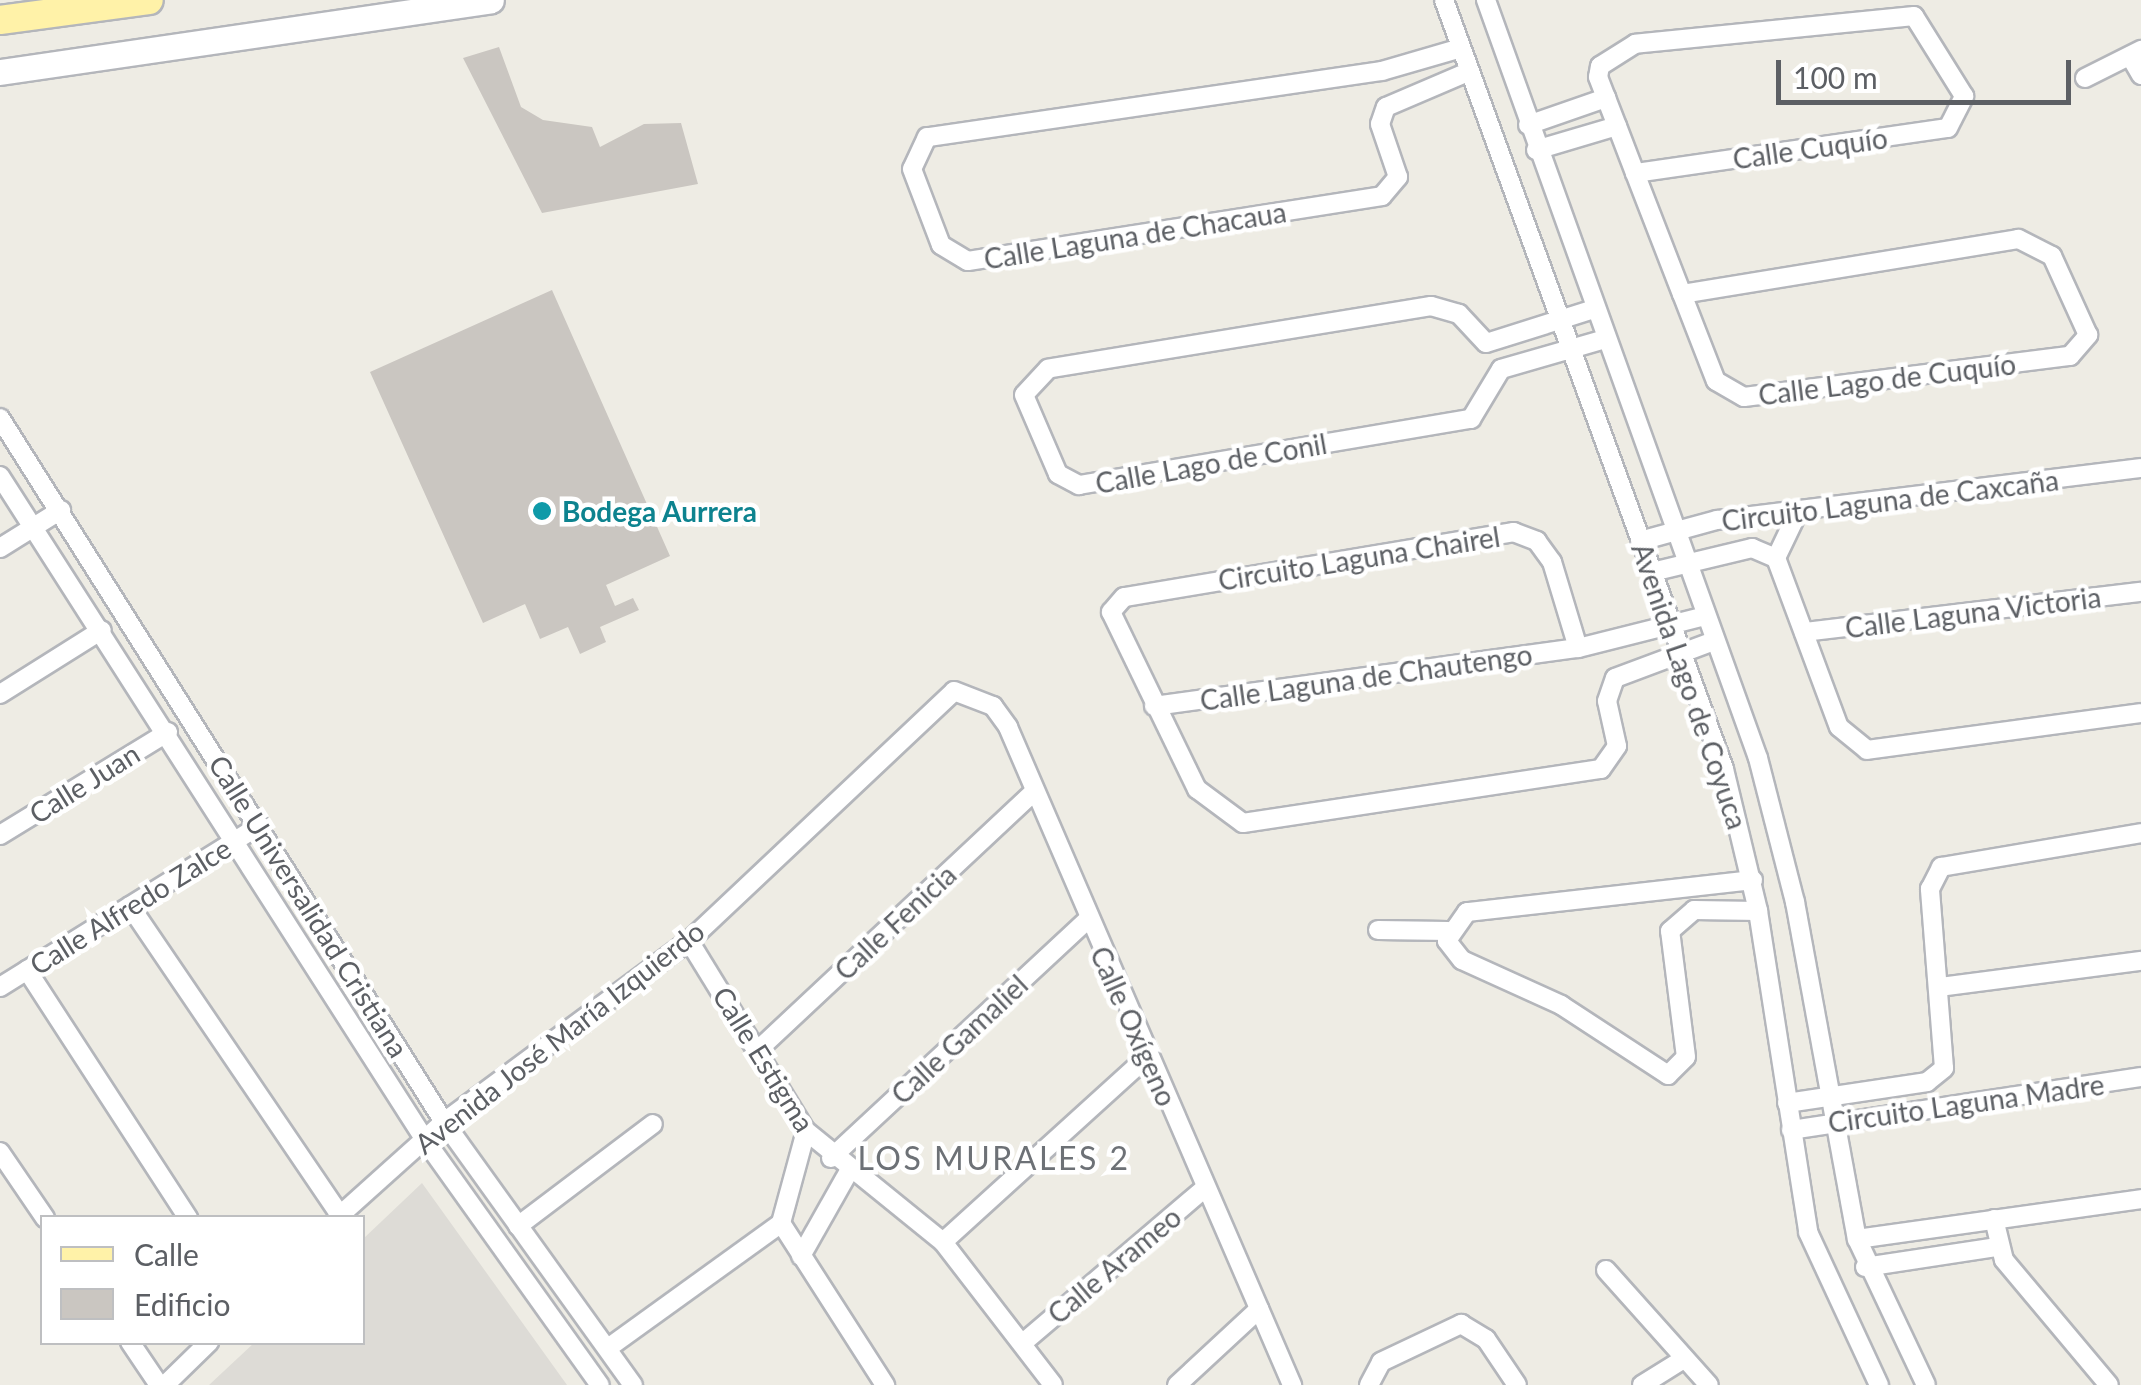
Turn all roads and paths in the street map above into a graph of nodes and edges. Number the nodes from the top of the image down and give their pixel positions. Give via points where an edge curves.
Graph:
1 (149, 0) edge
2 (491, 0) edge
3 (1444, 0) edge
4 (1486, 0) edge
5 (0, 20) edge
6 (1461, 48) junction
7 (2136, 53) edge
8 (1382, 71) junction
9 (1470, 71) junction
10 (0, 72) edge
11 (2141, 76) edge
12 (2085, 78) dead end
13 (1964, 96) joint
14 (1606, 98) junction
15 (1392, 99) junction
16 (1528, 125) junction
17 (1617, 126) junction
18 (1536, 150) junction
19 (1635, 174) junction
20 (1682, 294) junction
21 (1594, 309) junction
22 (1564, 317) junction
23 (1605, 339) junction
24 (1575, 347) junction
25 (0, 418) edge
26 (2141, 468) edge
27 (0, 476) edge
28 (62, 510) junction
29 (1797, 514) junction
30 (33, 527) junction
31 (1674, 529) junction
32 (1640, 542) junction
33 (0, 548) edge
34 (1776, 558) junction
35 (1686, 563) junction
36 (1652, 572) junction
37 (2141, 592) edge
38 (1705, 616) junction
39 (1671, 625) junction
40 (102, 630) junction
41 (1804, 632) junction
42 (1714, 640) junction
43 (1578, 648) junction
44 (1680, 651) junction
45 (954, 691) joint
46 (0, 694) edge
47 (1154, 706) junction
48 (2141, 713) edge
49 (168, 732) junction
50 (1032, 794) junction
51 (260, 825) junction
52 (2141, 833) edge
53 (0, 835) edge
54 (236, 840) junction
55 (1753, 880) junction
56 (130, 906) junction
57 (1758, 911) junction
58 (1087, 920) junction
59 (1378, 930) dead end
60 (1448, 930) junction
61 (689, 940) junction
62 (2141, 961) edge
63 (27, 970) junction
64 (1940, 986) junction
65 (0, 987) edge
66 (758, 1050) junction
67 (1148, 1056) junction
68 (2141, 1077) edge
69 (1828, 1096) junction
70 (1787, 1102) junction
71 (444, 1122) junction
72 (1831, 1122) junction
73 (653, 1124) dead end
74 (1791, 1130) junction
75 (806, 1131) junction
76 (426, 1140) junction
77 (0, 1152) edge
78 (832, 1158) junction
79 (848, 1174) junction
80 (1205, 1188) junction
81 (2141, 1198) edge
82 (43, 1215) edge
83 (186, 1215) edge
84 (337, 1215) edge
85 (339, 1215) edge
86 (1994, 1219) junction
87 (781, 1223) junction
88 (518, 1226) junction
89 (1856, 1239) junction
90 (943, 1242) junction
91 (1998, 1247) junction
92 (801, 1256) junction
93 (1865, 1266) junction
94 (1606, 1270) dead end
95 (1259, 1309) junction
96 (1024, 1342) junction
97 (132, 1345) edge
98 (206, 1345) edge
99 (608, 1348) junction
100 (1682, 1360) junction
101 (162, 1385) edge
102 (600, 1385) edge
103 (632, 1385) edge
104 (885, 1385) edge
105 (1053, 1385) edge
106 (1178, 1385) edge
107 (1292, 1385) edge
108 (1369, 1385) edge
109 (1517, 1385) edge
110 (1642, 1385) edge
111 (1709, 1385) edge
112 (1879, 1385) edge
113 (1926, 1385) edge
114 (2109, 1385) edge

1 - 5 main road
2 - 10 street
3 - 6 street, Avenida Lago de Coyuca
4 - 16 street, Avenida Lago de Coyuca
6 - 8 street, Calle Laguna de Chacaua
6 - 9 street, Avenida Lago de Coyuca
7 - 11 street
7 - 12 street
8 - 15 street
8 - 15 street, Calle Laguna de Chacaua via 926,138 912,169 941,245 968,261 1382,196 1398,177 1380,124
9 - 15 street
9 - 22 street, Avenida Lago de Coyuca
13 - 14 street, Calle Lago de Cuquío via 1914,16 1635,44 1607,57 1598,78
13 - 19 street, Calle Cuquío via 1948,128
14 - 16 street
14 - 17 street, Calle Lago de Cuquío
16 - 18 street, Avenida Lago de Coyuca
17 - 18 street
17 - 19 street, Calle Lago de Cuquío
18 - 21 street, Avenida Lago de Coyuca
19 - 20 street, Calle Lago de Cuquío
20 - 20 street, Calle Lago de Cuquío via 2018,239 2052,256 2088,335 2070,356 1732,396 1716,381
21 - 22 street, Calle Lago de Conil
21 - 23 street, Avenida Lago de Coyuca
22 - 24 street, Avenida Lago de Coyuca
22 - 24 street, Calle Lago de Conil via 1486,343 1459,314 1431,306 1048,369 1024,395 1058,474 1079,485 1470,419 1501,368
23 - 24 street, Calle Lago de Conil
23 - 31 street, Avenida Lago de Coyuca
24 - 32 street, Avenida Lago de Coyuca
25 - 28 street, Calle Universalidad Cristiana
26 - 29 street, Circuito Laguna de Caxcaña
27 - 30 street, Calle Universalidad Cristiana
28 - 30 street
28 - 51 street, Calle Universalidad Cristiana
29 - 31 street, Circuito Laguna de Caxcaña
29 - 34 street
30 - 33 street
30 - 40 street, Calle Universalidad Cristiana
31 - 32 street, Circuito Laguna de Caxcaña
31 - 35 street, Avenida Lago de Coyuca
32 - 36 street, Avenida Lago de Coyuca
34 - 35 street via 1752,548
34 - 41 street
35 - 36 street
35 - 38 street, Avenida Lago de Coyuca
36 - 39 street, Avenida Lago de Coyuca
37 - 41 street, Calle Laguna Victoria
38 - 39 street
38 - 42 street, Avenida Lago de Coyuca
39 - 43 street
39 - 44 street, Avenida Lago de Coyuca
40 - 46 street
40 - 49 street, Calle Universalidad Cristiana
41 - 48 street via 1839,728 1867,750
42 - 44 street
42 - 69 street, Avenida Lago de Coyuca via 1780,834
43 - 47 street, Calle Laguna de Chautengo
43 - 47 street, Circuito Laguna Chairel via 1552,562 1537,541 1514,532 1114,604 1112,624
44 - 47 street via 1610,685 1617,746 1601,770 1244,823 1206,803
44 - 55 street, Avenida Lago de Coyuca
45 - 50 street, Calle Oxígeno via 993,706
45 - 61 street, Avenida José María Izquierdo
49 - 53 street, Calle Juan
49 - 54 street, Calle Universalidad Cristiana
50 - 58 street, Calle Oxígeno
50 - 66 street, Calle Fenicia
51 - 54 street, Calle Alfredo Zalce
51 - 71 street, Calle Universalidad Cristiana
52 - 64 street, Circuito Laguna Madre via 1941,867 1930,889
54 - 56 street, Calle Alfredo Zalce
54 - 76 street, Calle Universalidad Cristiana
55 - 57 street, Avenida Lago de Coyuca
55 - 60 street via 1467,912
56 - 63 street, Calle Alfredo Zalce
56 - 84 street
57 - 60 street via 1694,910 1670,930 1686,1058 1668,1075 1562,1005 1462,960
57 - 70 street, Avenida Lago de Coyuca
58 - 67 street, Calle Oxígeno
58 - 78 street, Calle Gamaliel
59 - 60 street
61 - 66 street, Calle Estigma
61 - 71 street, Avenida José María Izquierdo
62 - 64 street
63 - 65 street, Calle Alfredo Zalce
63 - 83 street
64 - 69 street, Circuito Laguna Madre via 1946,1058 1937,1076
66 - 75 street, Calle Estigma
67 - 80 street, Calle Oxígeno
67 - 90 street
68 - 72 street, Circuito Laguna Madre
69 - 70 street, Circuito Laguna Madre
69 - 72 street, Avenida Lago de Coyuca
70 - 74 street, Avenida Lago de Coyuca
71 - 76 street, Avenida José María Izquierdo
71 - 88 street, Calle Universalidad Cristiana
72 - 74 street, Circuito Laguna Madre
72 - 89 street, Avenida Lago de Coyuca
73 - 88 street
74 - 112 street, Avenida Lago de Coyuca via 1828,1290
75 - 78 street, Calle Estigma
75 - 87 street
76 - 85 street, Avenida José María Izquierdo
76 - 102 street, Calle Universalidad Cristiana
77 - 82 street
78 - 79 street, Calle Estigma
79 - 90 street, Calle Estigma
79 - 92 street
80 - 95 street, Calle Oxígeno
80 - 96 street, Calle Arameo
81 - 86 street
86 - 89 street
86 - 91 street
87 - 92 street
87 - 99 street
88 - 99 street, Calle Universalidad Cristiana
89 - 93 street, Avenida Lago de Coyuca
90 - 96 street, Calle Estigma
91 - 93 street
91 - 114 street
92 - 104 street
93 - 113 street, Avenida Lago de Coyuca
94 - 100 street
95 - 106 street
95 - 107 street, Calle Oxígeno
96 - 105 street, Calle Estigma
97 - 101 street
98 - 101 street
99 - 103 street, Calle Universalidad Cristiana
100 - 110 street
100 - 111 street
108 - 109 street via 1381,1362 1461,1324 1486,1339

